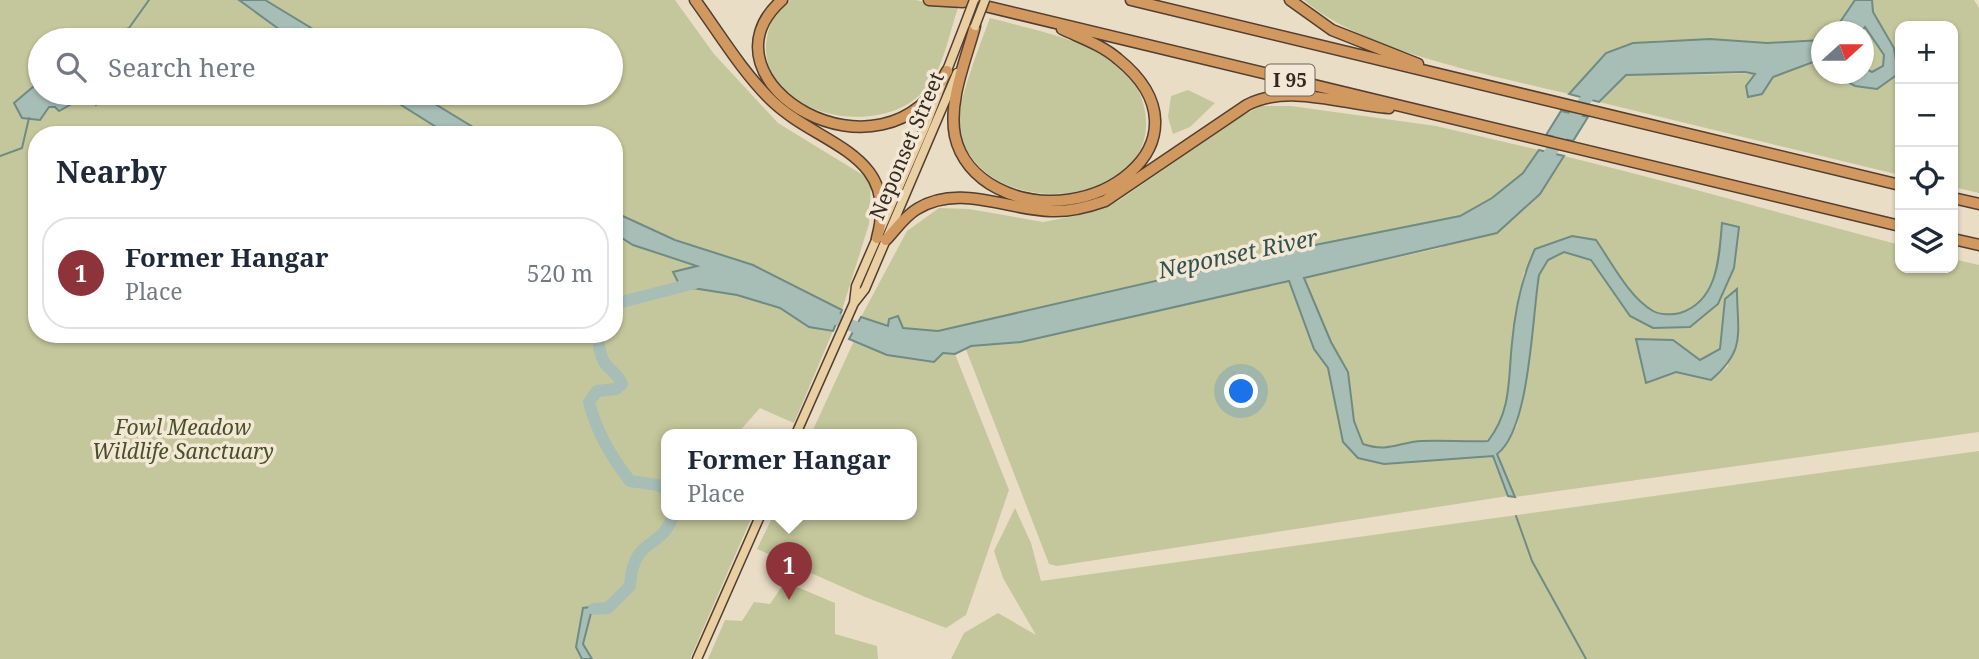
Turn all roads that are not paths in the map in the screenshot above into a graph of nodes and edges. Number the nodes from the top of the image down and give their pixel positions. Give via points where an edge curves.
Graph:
1 (695, 0) edge
2 (782, 0) edge
3 (929, 0) edge
4 (985, 0) edge
5 (1130, 0) edge
6 (1290, 0) edge
7 (967, 1) edge
8 (1046, 21) junction
9 (970, 25) junction
10 (947, 71) junction
11 (1437, 74) junction
12 (1417, 110) junction
13 (1895, 184) edge
14 (1958, 199) edge
15 (1979, 204) edge
16 (1895, 225) edge
17 (882, 239) junction
18 (1958, 240) edge
19 (1979, 245) edge
20 (798, 429) edge
21 (758, 520) edge
22 (697, 659) edge

1 - 17 highway via 771,100 869,170 882,200
2 - 10 highway via 762,29 761,65 775,90 813,117 853,127 897,122 924,104
3 - 7 highway
4 - 9 main road, Neponset Street, bridge
5 - 11 highway, I 95
6 - 11 highway via 1339,34
7 - 8 highway, I 95
7 - 9 main road, Neponset Street, bridge
8 - 9 highway via 1096,44 1126,65 1146,90 1154,114 1149,148 1130,175 1099,193 1059,202 1027,199 995,187 973,170 960,151 953,116
8 - 12 highway, I 95
9 - 10 main road, Neponset Street
9 - 17 main road, Neponset Street
10 - 17 main road, Neponset Street
11 - 13 highway, I 95
12 - 16 highway, I 95
12 - 17 highway via 1288,95 1266,97 1247,105 1105,201 1053,211 942,199 912,212
14 - 15 highway
17 - 20 main road, Neponset Street via 856,286 854,303
18 - 19 highway
21 - 22 main road

